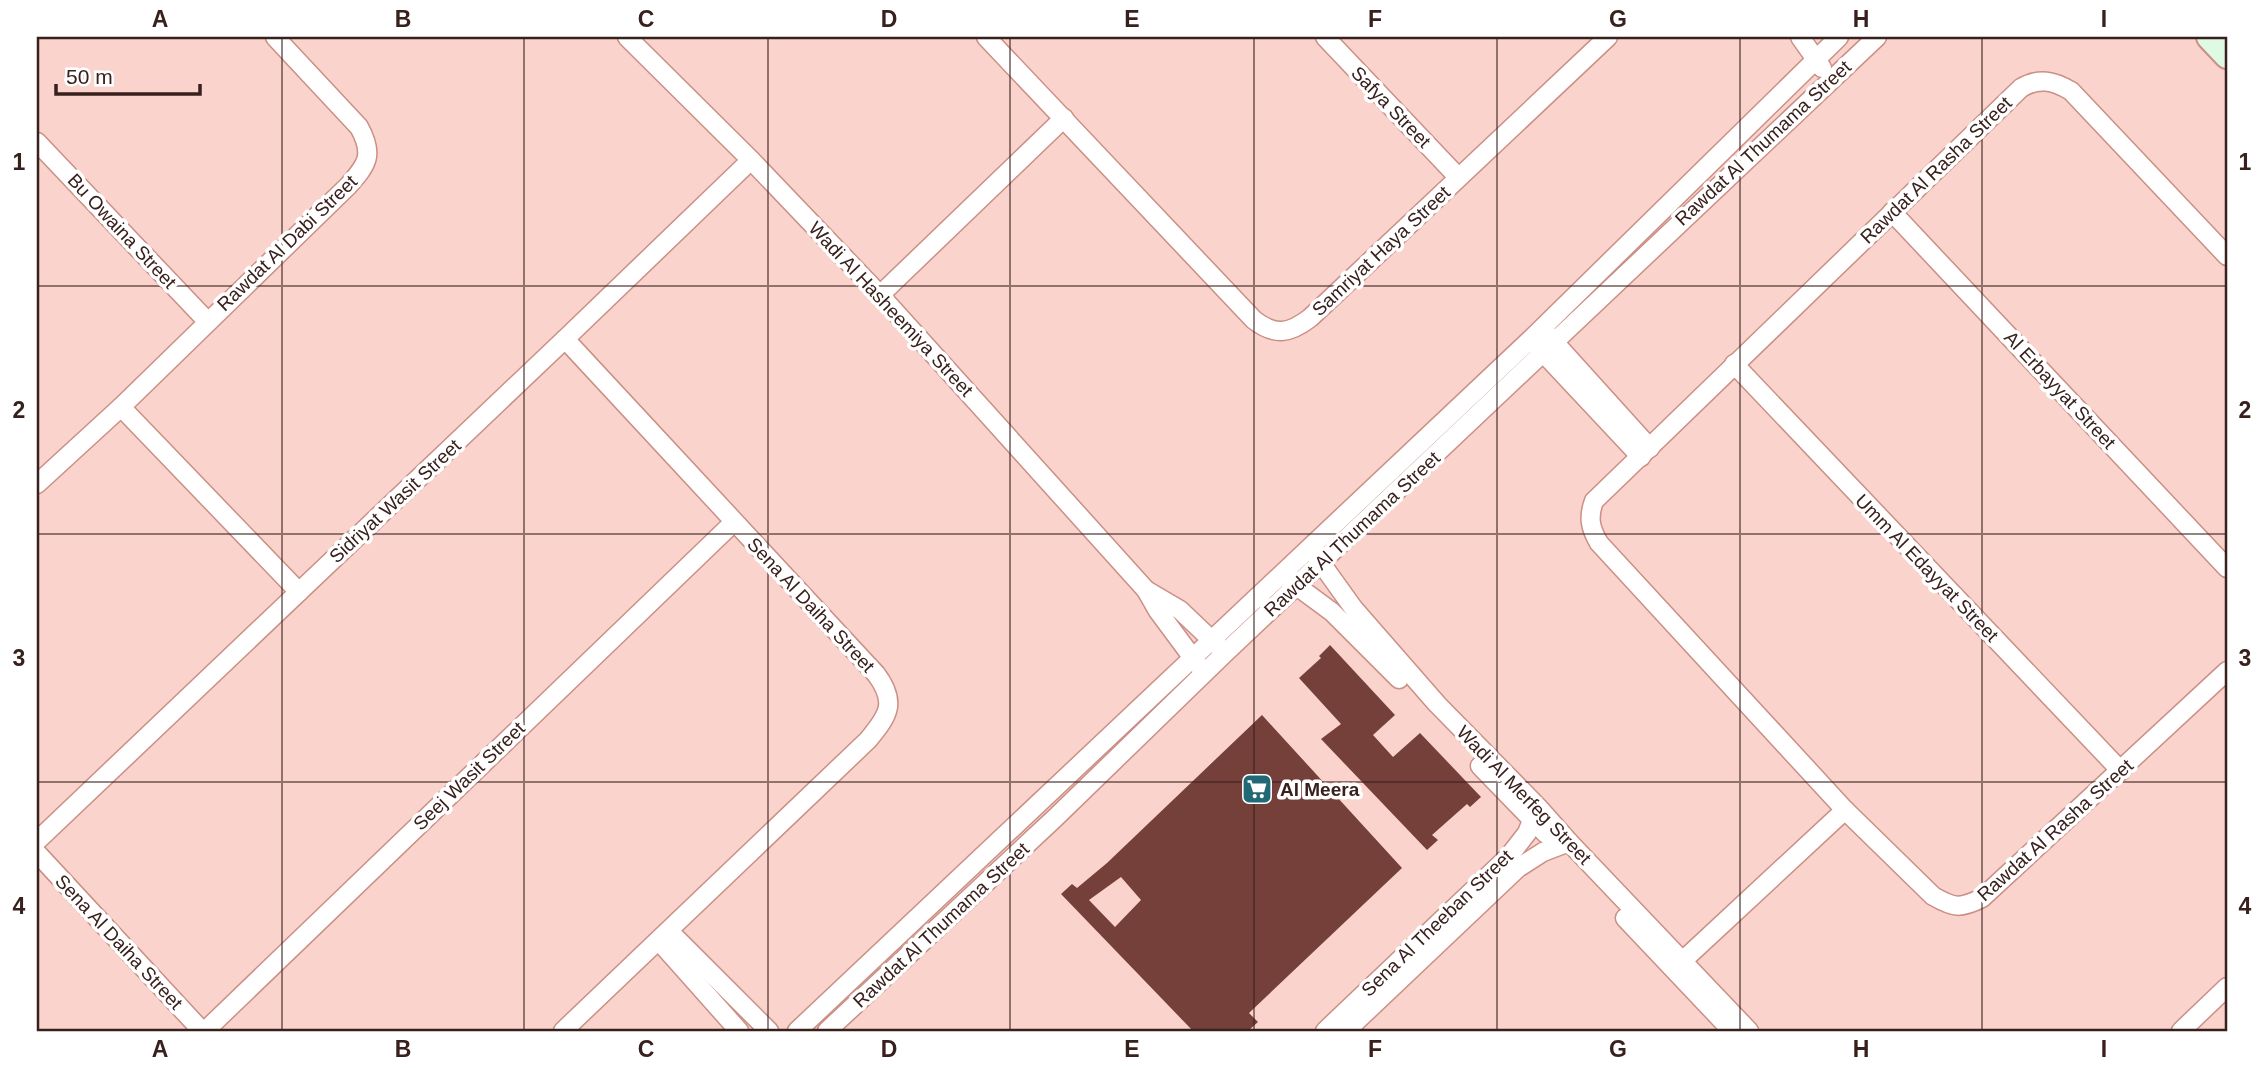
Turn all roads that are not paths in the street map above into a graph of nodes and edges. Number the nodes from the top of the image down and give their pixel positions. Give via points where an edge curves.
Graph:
1 (275, 37) edge
2 (627, 37) edge
3 (986, 37) edge
4 (1325, 37) edge
5 (1608, 37) edge
6 (1800, 37) edge
7 (1837, 37) edge
8 (1877, 37) edge
9 (2209, 37) edge
10 (2227, 56) edge
11 (1854, 57) junction
12 (1815, 60) junction
13 (1831, 79) junction
14 (1064, 118) junction
15 (37, 142) edge
16 (751, 160) junction
17 (1458, 177) junction
18 (1892, 212) junction
19 (2227, 256) edge
20 (880, 295) junction
21 (207, 321) junction
22 (565, 339) junction
23 (1543, 340) junction
24 (1734, 364) junction
25 (121, 407) junction
26 (1646, 453) junction
27 (37, 484) edge
28 (734, 522) junction
29 (1310, 548) junction
30 (1321, 564) junction
31 (2227, 568) edge
32 (1282, 575) junction
33 (1298, 586) junction
34 (1146, 590) junction
35 (299, 592) junction
36 (1212, 640) junction
37 (1225, 653) junction
38 (1192, 658) junction
39 (2227, 671) edge
40 (1205, 673) junction
41 (2121, 771) junction
42 (1845, 810) junction
43 (1535, 813) junction
44 (37, 841) edge
45 (1562, 844) junction
46 (37, 853) edge
47 (664, 936) junction
48 (1677, 965) junction
49 (2227, 987) edge
50 (2227, 1003) edge
51 (203, 1031) edge
52 (563, 1031) edge
53 (739, 1031) edge
54 (769, 1031) edge
55 (797, 1031) edge
56 (827, 1031) edge
57 (1325, 1031) edge
58 (1346, 1031) edge
59 (1732, 1031) edge
60 (1749, 1031) edge
61 (2181, 1031) edge
62 (2197, 1031) edge

1 - 21 street, Rawdat Al Dabi Street via 359,127 369,155 348,186
2 - 16 street, Wadi Al Hasheemiya Street
3 - 14 street, Samriyat Haya Street
4 - 17 street, Safya Street
5 - 17 street, Samriyat Haya Street
6 - 12 street
7 - 11 street
7 - 12 street, Rawdat Al Thumama Street
8 - 11 street, Rawdat Al Thumama Street
9 - 10 main road
11 - 13 street, Rawdat Al Thumama Street
12 - 13 street
12 - 23 street, Rawdat Al Thumama Street
13 - 23 street, Rawdat Al Thumama Street
14 - 17 street, Samriyat Haya Street via 1254,320 1275,331 1310,318
14 - 20 street
15 - 21 street, Bu Owaina Street
16 - 20 street, Wadi Al Hasheemiya Street
16 - 22 street, Sidriyat Wasit Street
18 - 19 street, Rawdat Al Rasha Street via 2021,88 2049,81 2071,90
18 - 24 street, Rawdat Al Rasha Street
18 - 31 street, Al Erbayyat Street
20 - 34 street, Wadi Al Hasheemiya Street
21 - 25 street, Rawdat Al Dabi Street
22 - 28 street, Sena Al Daiha Street
22 - 35 street, Sidriyat Wasit Street
23 - 26 street
23 - 29 street, Rawdat Al Thumama Street
23 - 30 street, Rawdat Al Thumama Street
24 - 26 street, Rawdat Al Rasha Street
24 - 41 street, Umm Al Edayyat Street
25 - 27 street, Rawdat Al Dabi Street
25 - 35 street
26 - 42 street, Rawdat Al Rasha Street via 1594,501 1590,518 1599,543
28 - 47 street, Sena Al Daiha Street via 876,674 888,695 889,709 868,740
28 - 51 street, Seej Wasit Street
29 - 30 street, Wadi Al Merfeg Street
29 - 32 street, Rawdat Al Thumama Street
30 - 33 street, Rawdat Al Thumama Street
30 - 43 street, Wadi Al Merfeg Street via 1354,609
32 - 33 street, Wadi Al Merfeg Street
32 - 36 street, Rawdat Al Thumama Street
33 - 37 street, Rawdat Al Thumama Street
33 - 43 street, Wadi Al Merfeg Street via 1332,612 1428,712
34 - 36 street, Wadi Al Hasheemiya Street via 1180,610
34 - 38 street, Wadi Al Hasheemiya Street
35 - 44 street, Sidriyat Wasit Street
36 - 37 street, Wadi Al Hasheemiya Street
36 - 38 street, Rawdat Al Thumama Street
37 - 40 street, Rawdat Al Thumama Street
38 - 40 street, Wadi Al Hasheemiya Street
38 - 55 street, Rawdat Al Thumama Street
39 - 41 street, Rawdat Al Rasha Street
40 - 56 street, Rawdat Al Thumama Street
41 - 42 street, Rawdat Al Rasha Street via 1982,898 1968,905 1950,906 1933,896
42 - 48 street
43 - 45 street, Wadi Al Merfeg Street
43 - 57 street, Sena Al Theeban Street via 1527,833 1509,856
45 - 48 street, Wadi Al Merfeg Street
45 - 58 street, Sena Al Theeban Street via 1518,869
46 - 51 street, Sena Al Daiha Street
47 - 52 street, Sena Al Daiha Street
47 - 53 street
47 - 54 street
48 - 59 street, Wadi Al Merfeg Street
48 - 60 street, Wadi Al Merfeg Street
49 - 61 street
50 - 62 street

